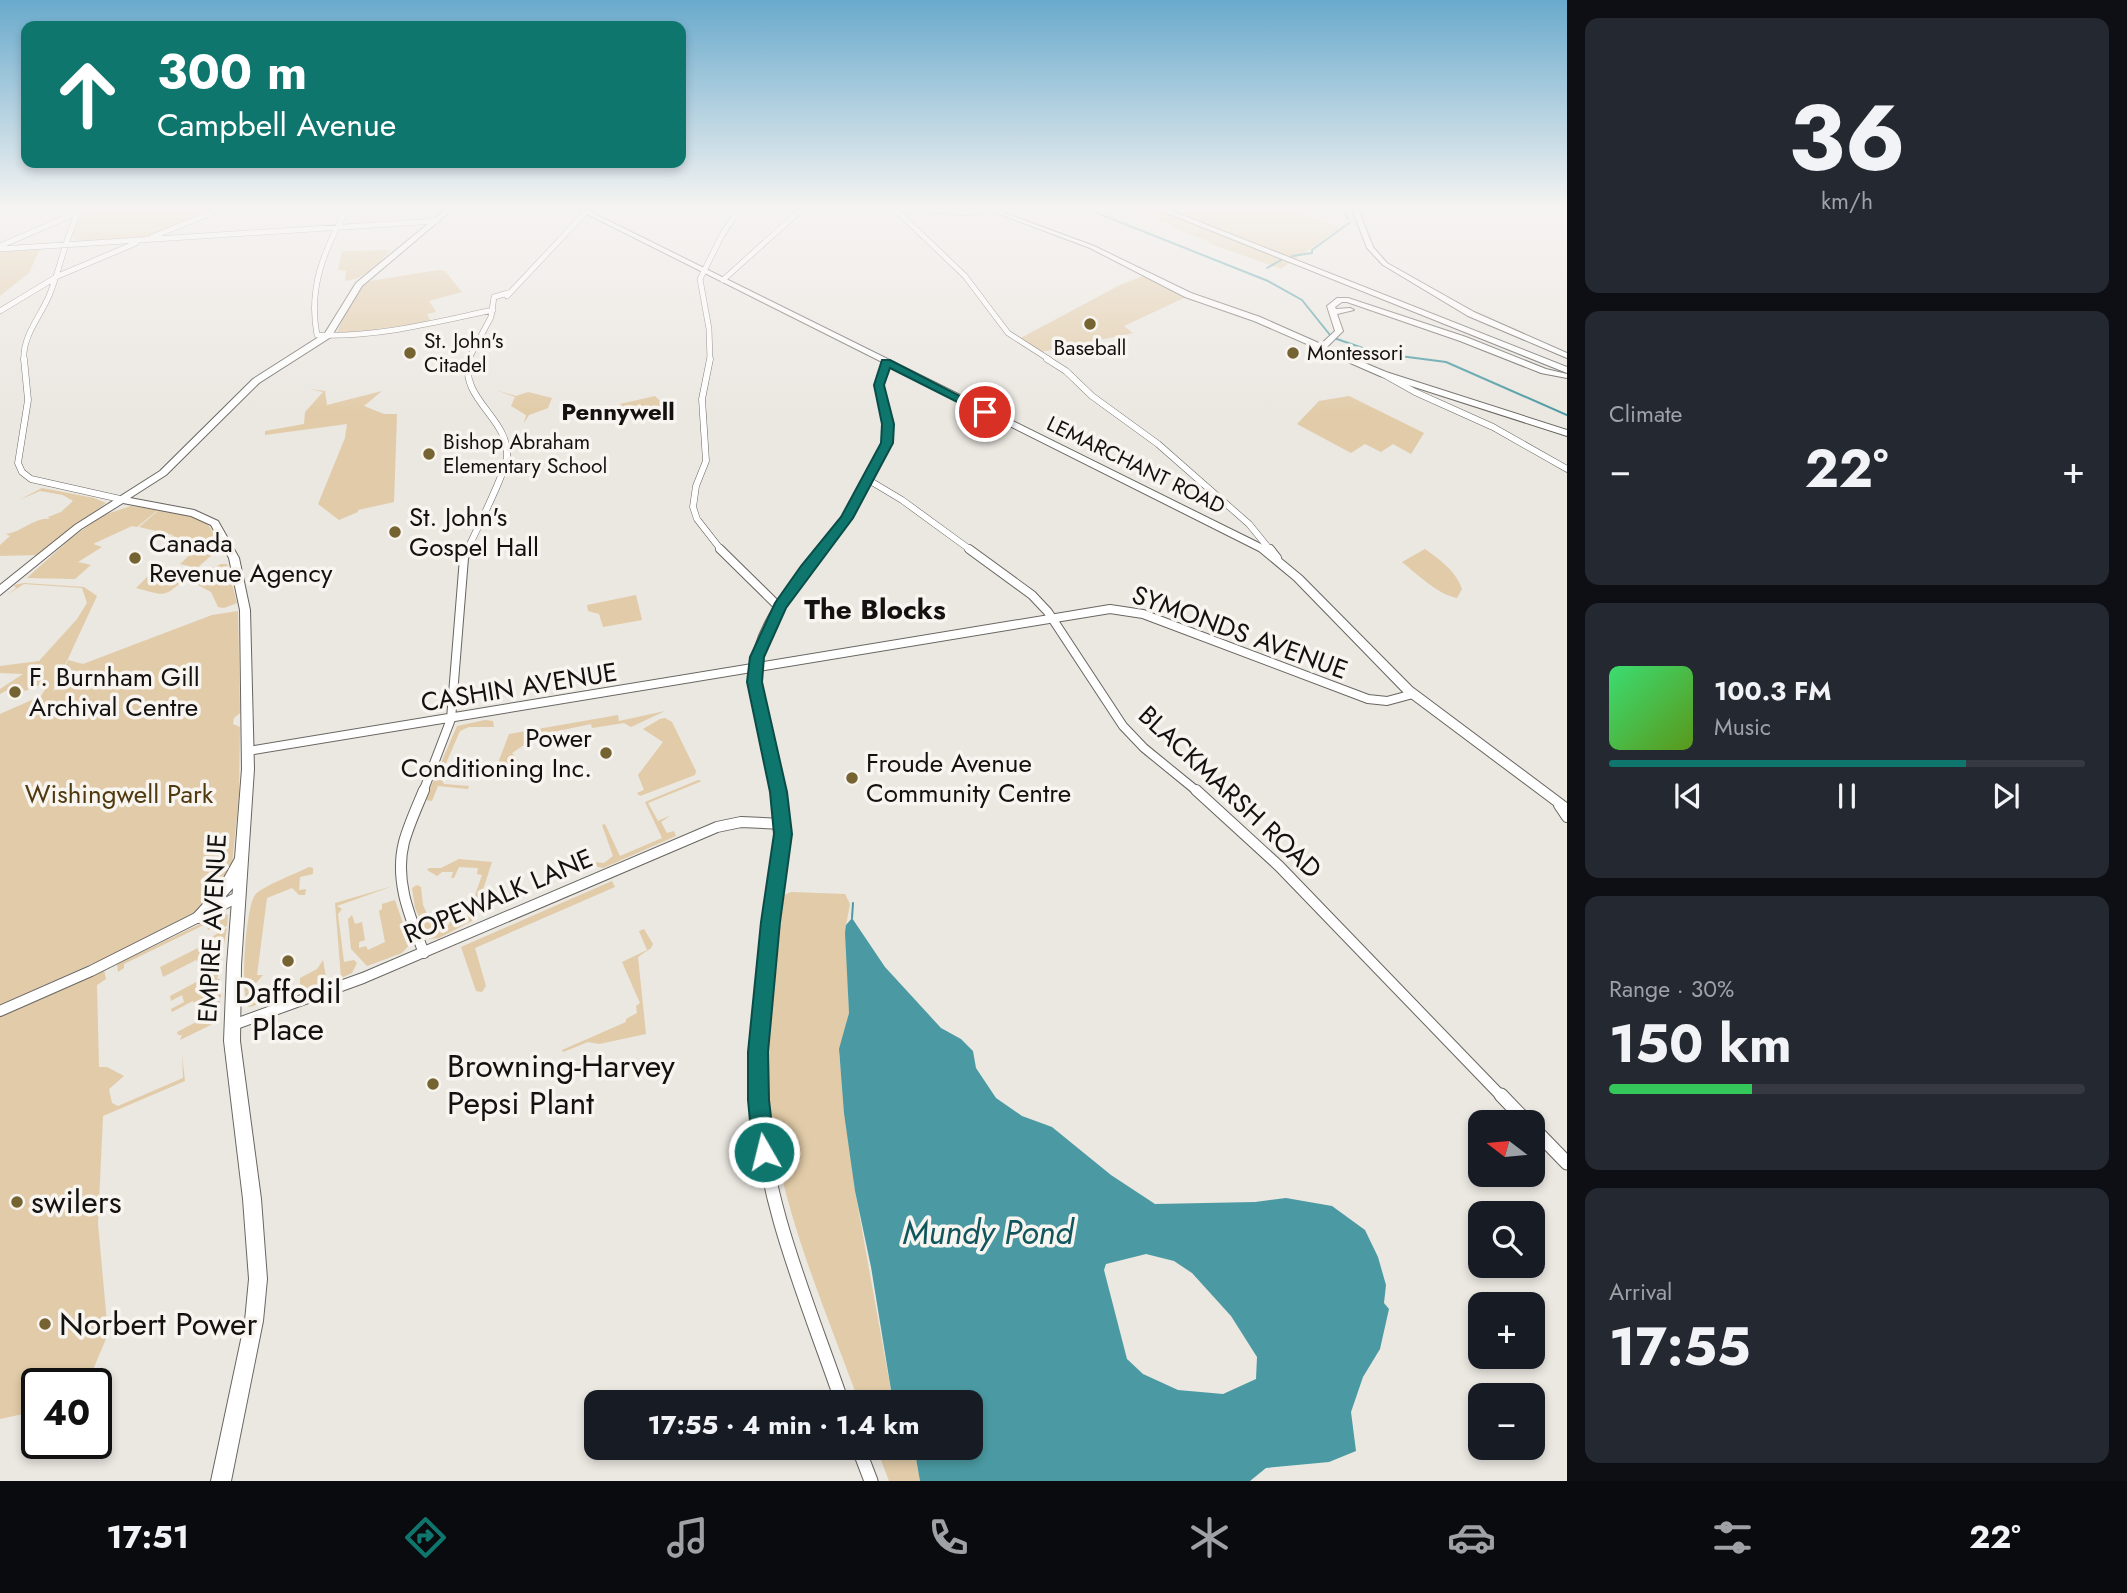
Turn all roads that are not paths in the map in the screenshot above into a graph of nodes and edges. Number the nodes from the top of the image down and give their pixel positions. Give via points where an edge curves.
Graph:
1 (54, 278) joint
2 (316, 278) edge
3 (367, 278) edge
4 (524, 278) edge
5 (719, 278) edge
6 (967, 278) edge
7 (1155, 278) edge
8 (1335, 278) edge
9 (1339, 278) edge
10 (1409, 278) edge
11 (700, 279) edge
12 (50, 287) junction
13 (30, 291) junction
14 (511, 292) junction
15 (1323, 301) dead end
16 (494, 308) junction
17 (1350, 310) dead end
18 (0, 311) edge
19 (1331, 311) junction
20 (316, 332) junction
21 (1335, 336) junction
22 (325, 337) junction
23 (1300, 337) junction
24 (314, 343) junction
25 (1322, 347) junction
26 (1567, 356) edge
27 (1344, 357) junction
28 (886, 362) junction
29 (1567, 370) edge
30 (1383, 374) junction
31 (1428, 390) junction
32 (1440, 403) junction
33 (1567, 433) edge
34 (1567, 469) edge
35 (867, 479) junction
36 (120, 499) junction
37 (141, 503) junction
38 (1224, 530) junction
39 (68, 535) junction
40 (1259, 544) junction
41 (1278, 559) junction
42 (1293, 574) junction
43 (0, 591) edge
44 (779, 607) junction
45 (1052, 618) junction
46 (755, 668) junction
47 (1413, 694) junction
48 (450, 719) junction
49 (248, 751) junction
50 (1563, 807) edge
51 (1567, 817) edge
52 (783, 824) junction
53 (243, 856) junction
54 (240, 896) junction
55 (198, 917) junction
56 (424, 953) junction
57 (0, 1011) edge
58 (233, 1025) junction
59 (1515, 1110) edge
60 (1545, 1140) edge
61 (1567, 1163) edge
62 (838, 1390) edge
63 (864, 1460) edge
64 (221, 1481) edge
65 (871, 1481) edge

1 - 12 street, EMPIRE AVENUE
1 - 13 street
2 - 20 street
3 - 22 main road
4 - 14 street
5 - 28 main road, LEMARCHANT ROAD
6 - 40 street via 1008,333 1066,370 1092,396 1158,444
7 - 23 main road
8 - 29 highway
9 - 29 highway
10 - 26 main road via 1471,314
11 - 44 street via 709,329 710,374 702,403 706,461 693,507 712,541
12 - 13 street
12 - 36 street, EMPIRE AVENUE via 22,351 28,400 18,466 39,481
13 - 18 street
14 - 16 street
14 - 16 street via 494,297
15 - 19 main road
16 - 22 street via 426,325
16 - 48 street via 466,370 471,390 504,439 508,456 464,558
17 - 19 main road
19 - 21 main road via 1338,324
19 - 29 main road via 1340,300 1355,302 1544,371
20 - 22 street
20 - 24 street
21 - 23 main road
21 - 25 main road
21 - 27 main road via 1336,351
22 - 24 main road
23 - 25 main road
24 - 36 main road via 256,381 163,473
25 - 27 main road
27 - 30 main road
28 - 35 street via 879,385 889,435
28 - 38 main road, LEMARCHANT ROAD
30 - 31 main road
30 - 32 street
31 - 32 street
31 - 33 main road
32 - 34 street
35 - 44 street via 846,518
35 - 45 street, BLACKMARSH ROAD via 1021,586
36 - 37 main road, EMPIRE AVENUE
36 - 39 main road
37 - 39 main road via 110,509
37 - 49 main road, EMPIRE AVENUE via 202,515 215,523 228,544 245,610
38 - 40 main road, LEMARCHANT ROAD
38 - 40 main road, LEMARCHANT ROAD
39 - 43 main road
40 - 41 main road, LEMARCHANT ROAD
40 - 41 street
40 - 42 main road
41 - 42 main road, LEMARCHANT ROAD
42 - 47 main road
44 - 46 street
45 - 46 street, SYMONDS AVENUE
45 - 47 street, SYMONDS AVENUE via 1110,609 1136,611 1368,699 1387,701
45 - 59 street, BLACKMARSH ROAD via 1140,743 1279,866
46 - 48 street, CASHIN AVENUE
46 - 52 street
47 - 50 main road
48 - 49 street, CASHIN AVENUE
48 - 56 street via 408,826 402,856 404,900
49 - 53 main road, EMPIRE AVENUE
50 - 51 street
52 - 56 street, ROPEWALK LANE via 725,824
52 - 62 street via 760,1019 759,1115 779,1215
53 - 54 main road, EMPIRE AVENUE
53 - 55 main road via 225,889
54 - 55 street
54 - 58 main road, EMPIRE AVENUE
55 - 57 street
56 - 58 street, ROPEWALK LANE
58 - 64 main road, EMPIRE AVENUE via 258,1279 254,1321
60 - 61 street
63 - 65 street

